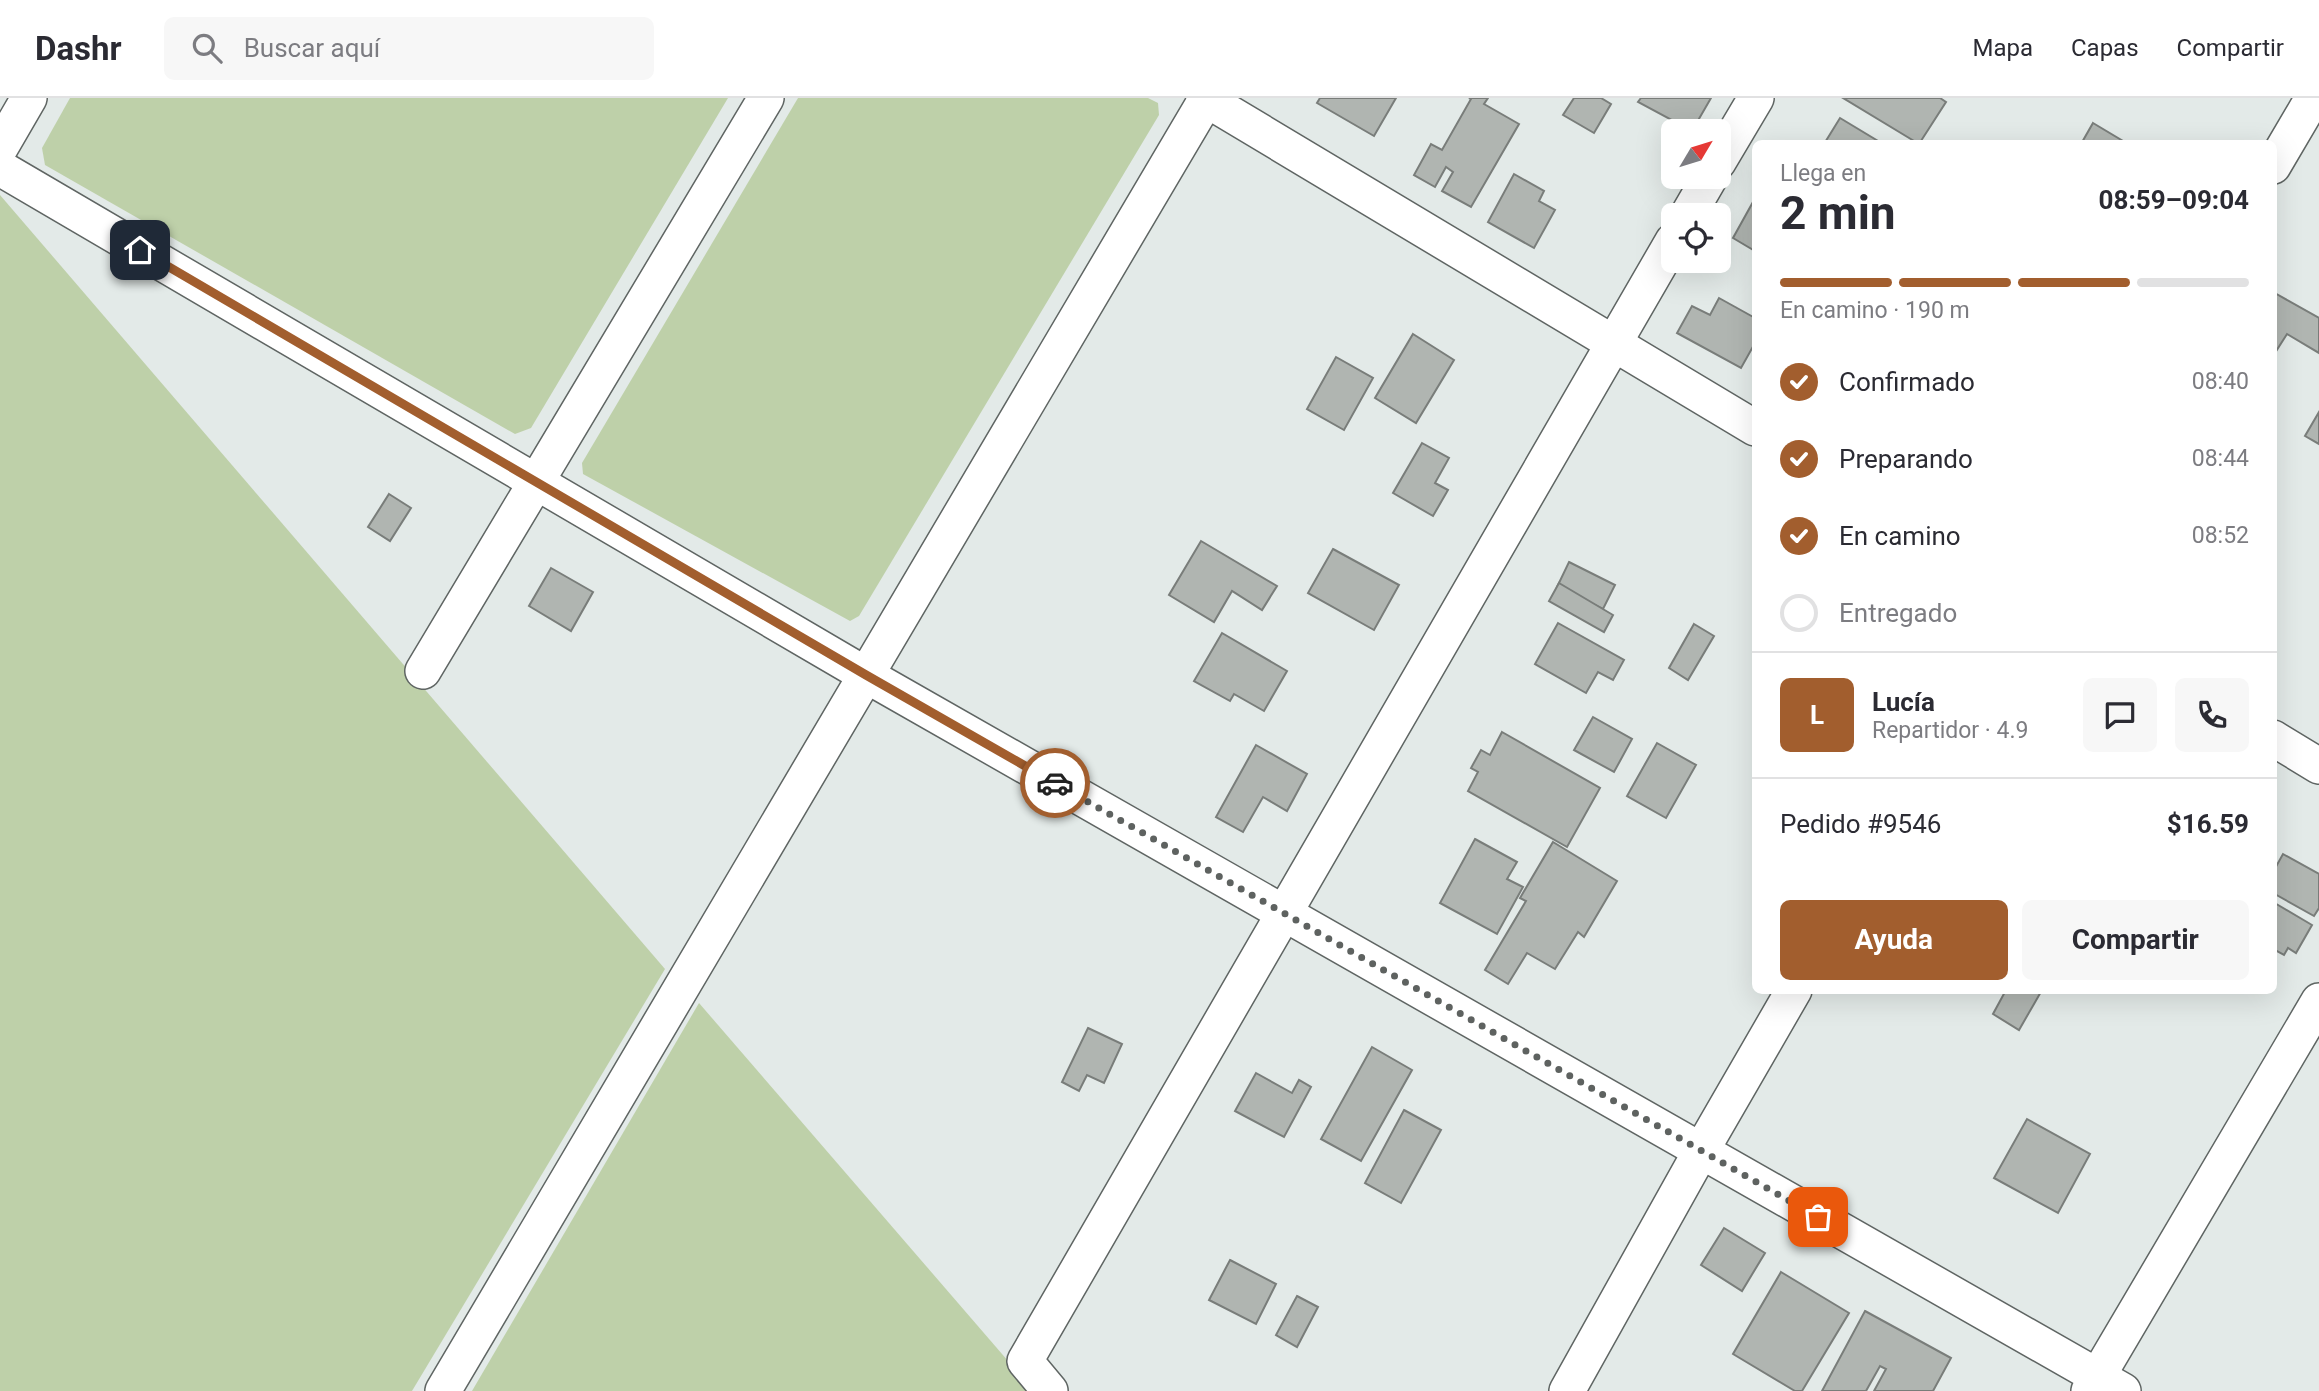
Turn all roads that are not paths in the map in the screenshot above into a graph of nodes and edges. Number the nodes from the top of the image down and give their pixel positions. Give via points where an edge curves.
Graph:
1 (29, 98) edge
2 (765, 98) edge
3 (1206, 98) edge
4 (1756, 98) edge
5 (2313, 98) edge
6 (1731, 140) edge
7 (0, 148) edge
8 (2277, 159) edge
9 (0, 168) edge
10 (1661, 262) edge
11 (1614, 343) junction
12 (1752, 426) edge
13 (537, 481) junction
14 (423, 671) dead end
15 (866, 675) junction
16 (2277, 740) edge
17 (2319, 766) edge
18 (1284, 914) junction
19 (1792, 994) edge
20 (2319, 1001) edge
21 (1701, 1151) junction
22 (2103, 1386) edge
23 (443, 1391) edge
24 (1050, 1391) edge
25 (1567, 1391) edge

1 - 7 street
2 - 13 street
3 - 11 street
3 - 15 street
4 - 6 street
5 - 8 street
9 - 13 street
10 - 11 street
11 - 12 street
11 - 18 street
13 - 14 street
13 - 15 street
15 - 18 street
15 - 23 street
16 - 17 street
18 - 21 street
18 - 24 street via 1025,1361
19 - 21 street
20 - 22 street
21 - 22 street
21 - 25 street

